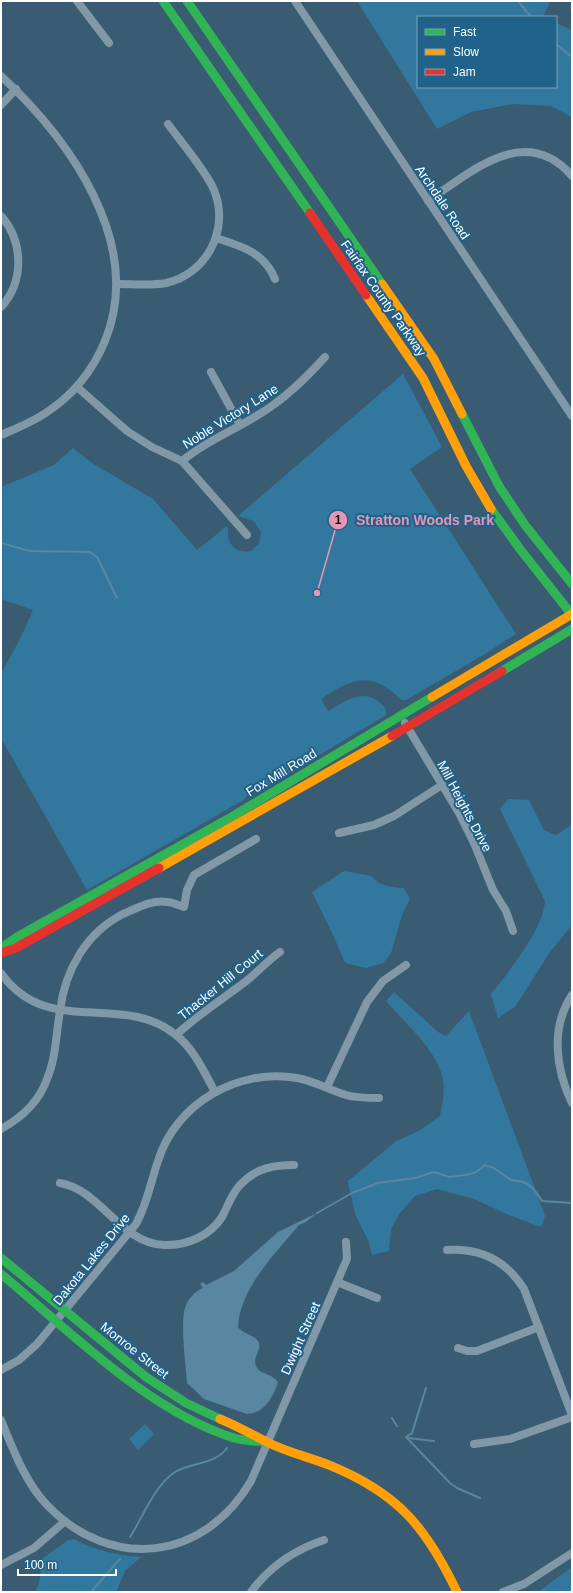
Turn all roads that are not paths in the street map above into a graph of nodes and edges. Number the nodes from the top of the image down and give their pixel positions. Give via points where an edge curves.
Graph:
1 (77, 1) edge
2 (163, 1) edge
3 (187, 1) edge
4 (295, 1) edge
5 (109, 44) dead end
6 (1, 76) edge
7 (16, 89) junction
8 (1, 105) edge
9 (168, 124) dead end
10 (572, 176) edge
11 (428, 201) junction
12 (1, 216) edge
13 (216, 238) junction
14 (275, 279) dead end
15 (117, 284) junction
16 (1, 307) edge
17 (325, 357) dead end
18 (212, 372) dead end
19 (77, 387) junction
20 (572, 416) edge
21 (240, 425) junction
22 (1, 435) edge
23 (182, 461) junction
24 (247, 535) dead end
25 (572, 584) edge
26 (572, 615) edge
27 (572, 629) edge
28 (401, 716) junction
29 (408, 727) junction
30 (442, 785) junction
31 (339, 833) dead end
32 (256, 839) dead end
33 (513, 931) dead end
34 (1, 948) edge
35 (280, 952) dead end
36 (1, 953) edge
37 (406, 965) dead end
38 (1, 973) edge
39 (572, 995) edge
40 (60, 1009) junction
41 (176, 1035) junction
42 (327, 1087) junction
43 (216, 1092) junction
44 (379, 1098) dead end
45 (572, 1103) edge
46 (1, 1129) edge
47 (294, 1164) dead end
48 (60, 1183) dead end
49 (131, 1232) junction
50 (346, 1242) dead end
51 (447, 1250) dead end
52 (1, 1258) edge
53 (1, 1274) edge
54 (338, 1282) junction
55 (377, 1298) dead end
56 (65, 1311) junction
57 (57, 1321) junction
58 (539, 1327) junction
59 (458, 1348) dead end
60 (1, 1370) edge
61 (572, 1416) edge
62 (1, 1420) edge
63 (267, 1442) junction
64 (474, 1444) dead end
65 (64, 1522) junction
66 (324, 1540) dead end
67 (572, 1552) edge
68 (1, 1565) edge
69 (251, 1592) edge
70 (457, 1592) edge
71 (503, 1592) edge

1 - 5 street
2 - 26 main road, Fairfax County Parkway via 414,364 430,389 474,480 505,529
3 - 25 main road, Fairfax County Parkway via 427,348 452,391 499,486 525,525
4 - 11 street, Archdale Road
6 - 7 street
7 - 8 street
7 - 15 street via 64,147 95,200 110,236
9 - 13 street via 213,188 219,213
10 - 11 street via 546,156 523,152 508,153 486,162
11 - 20 street, Archdale Road
12 - 16 street via 15,238 19,259 14,285
13 - 14 street via 255,253 267,264
13 - 15 street via 204,259 182,277 158,284
15 - 19 street via 108,333 95,361
17 - 21 street, Noble Victory Lane via 292,390 258,416
18 - 21 street
19 - 22 street via 47,413
19 - 23 street via 127,431 152,447
21 - 23 street, Noble Victory Lane via 202,445
23 - 24 street
26 - 28 main road, Fox Mill Road
27 - 29 main road, Fox Mill Road
28 - 29 street, Mill Heights Drive
28 - 34 main road, Fox Mill Road via 228,819
29 - 30 street, Mill Heights Drive
29 - 36 main road, Fox Mill Road via 51,929
30 - 31 street via 394,816 374,825
30 - 33 street, Mill Heights Drive via 474,843
32 - 40 street via 194,875 187,890 184,907 165,901 138,907 111,920 88,941 73,964 65,984
35 - 41 street, Thacker Hill Court via 247,981 208,1007
37 - 42 street via 383,982 367,1002
38 - 40 street via 28,999 43,1006
39 - 45 street via 562,1016 557,1053 562,1078
40 - 41 street via 140,1017 160,1024
40 - 46 street via 52,1065 44,1087 21,1116
41 - 43 street via 194,1056
42 - 43 street, Dakota Lakes Drive via 298,1078 270,1076 236,1082
42 - 44 street, Dakota Lakes Drive via 358,1098
43 - 49 street, Dakota Lakes Drive via 190,1111 173,1132 158,1161 145,1205
47 - 49 street via 268,1167 248,1178 235,1190 222,1217 215,1225 187,1243 153,1244
48 - 49 street via 78,1188
49 - 56 street, Dakota Lakes Drive
50 - 54 street, Dwight Street via 347,1259
51 - 58 street via 476,1251 506,1267 524,1289
52 - 56 main road, Monroe Street
53 - 57 main road, Monroe Street
54 - 55 street
54 - 63 street, Dwight Street
56 - 57 street, Dakota Lakes Drive
56 - 63 main road, Monroe Street via 146,1377 171,1394 198,1410 256,1434
57 - 60 street, Dakota Lakes Drive via 37,1344
57 - 63 main road, Monroe Street via 135,1384 178,1412 232,1438 255,1443
58 - 59 street via 477,1350 467,1351
58 - 61 street
61 - 64 street via 510,1439
62 - 65 street, Dwight Street via 30,1484
63 - 65 street, Dwight Street via 251,1481 231,1510 214,1525 187,1540 145,1549 116,1547 87,1537
63 - 70 main road, Monroe Street via 344,1470 372,1485 397,1503 413,1518 433,1544
65 - 68 street via 34,1548
66 - 69 street via 303,1547 277,1564
67 - 71 street via 535,1578

